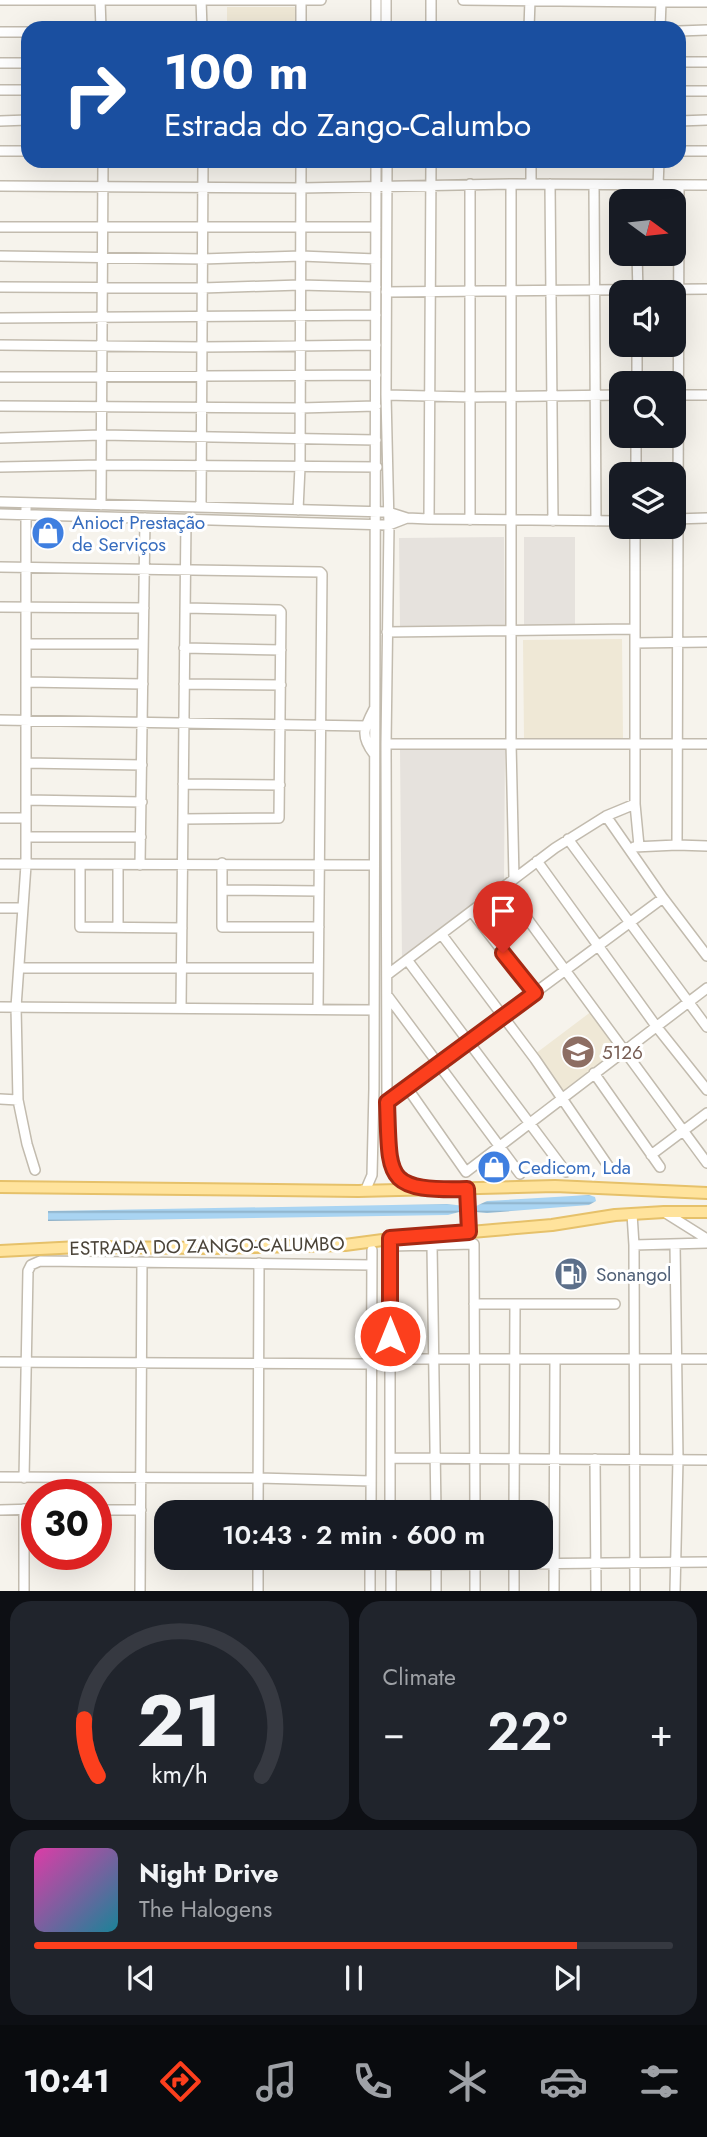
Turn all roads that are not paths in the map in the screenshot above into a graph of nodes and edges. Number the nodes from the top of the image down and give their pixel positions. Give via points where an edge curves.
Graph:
1 (0, 0) edge
2 (100, 0) edge
3 (301, 0) edge
4 (321, 0) edge
5 (376, 0) edge
6 (386, 0) edge
7 (431, 0) edge
8 (463, 0) edge
9 (201, 1) edge
10 (530, 1) edge
11 (661, 1) edge
12 (707, 2) edge
13 (101, 21) edge
14 (202, 21) edge
15 (301, 21) edge
16 (376, 21) edge
17 (386, 21) edge
18 (431, 21) edge
19 (530, 21) edge
20 (660, 21) edge
21 (707, 30) edge
22 (686, 31) edge
23 (0, 32) edge
24 (21, 32) edge
25 (686, 62) edge
26 (707, 62) edge
27 (0, 63) edge
28 (21, 63) edge
29 (0, 90) edge
30 (21, 90) edge
31 (686, 91) edge
32 (707, 91) edge
33 (21, 120) edge
34 (707, 120) edge
35 (0, 121) edge
36 (686, 121) edge
37 (0, 151) edge
38 (686, 151) edge
39 (707, 151) edge
40 (21, 152) edge
41 (103, 168) edge
42 (202, 168) edge
43 (301, 168) edge
44 (378, 168) edge
45 (386, 168) edge
46 (431, 168) edge
47 (531, 168) edge
48 (659, 168) edge
49 (470, 184) junction
50 (511, 184) junction
51 (531, 184) junction
52 (550, 184) junction
53 (594, 185) junction
54 (707, 185) edge
55 (0, 186) edge
56 (430, 186) junction
57 (635, 186) joint
58 (659, 186) junction
59 (679, 186) junction
60 (103, 187) junction
61 (202, 187) junction
62 (382, 187) junction
63 (301, 188) junction
64 (102, 226) junction
65 (0, 227) edge
66 (376, 227) junction
67 (202, 228) junction
68 (300, 228) junction
69 (0, 256) edge
70 (301, 256) junction
71 (102, 257) junction
72 (376, 258) junction
73 (202, 259) junction
74 (679, 280) edge
75 (300, 285) junction
76 (0, 287) edge
77 (376, 287) junction
78 (102, 288) junction
79 (202, 288) junction
80 (686, 289) edge
81 (707, 289) edge
82 (552, 290) junction
83 (594, 290) junction
84 (609, 290) edge
85 (471, 291) junction
86 (512, 291) junction
87 (386, 292) junction
88 (429, 292) junction
89 (376, 315) junction
90 (300, 317) junction
91 (0, 318) edge
92 (102, 318) junction
93 (202, 318) junction
94 (0, 345) edge
95 (301, 345) junction
96 (376, 345) junction
97 (102, 346) junction
98 (202, 347) junction
99 (376, 375) junction
100 (102, 376) junction
101 (300, 376) junction
102 (0, 377) edge
103 (202, 377) junction
104 (386, 395) junction
105 (609, 395) edge
106 (686, 395) edge
107 (707, 395) edge
108 (430, 396) junction
109 (512, 396) junction
110 (553, 396) junction
111 (594, 396) junction
112 (471, 397) junction
113 (0, 406) edge
114 (101, 406) junction
115 (376, 406) junction
116 (202, 407) junction
117 (300, 408) junction
118 (101, 435) junction
119 (201, 437) junction
120 (0, 438) edge
121 (300, 439) junction
122 (376, 440) junction
123 (101, 465) junction
124 (0, 467) edge
125 (201, 467) junction
126 (300, 467) junction
127 (377, 467) junction
128 (0, 502) edge
129 (26, 503) junction
130 (101, 505) junction
131 (201, 507) junction
132 (298, 510) junction
133 (376, 512) junction
134 (388, 512) junction
135 (0, 514) edge
136 (26, 514) junction
137 (145, 518) junction
138 (407, 518) junction
139 (707, 518) edge
140 (186, 519) junction
141 (429, 519) junction
142 (686, 519) edge
143 (470, 520) junction
144 (510, 520) junction
145 (609, 520) edge
146 (553, 521) junction
147 (596, 521) junction
148 (376, 524) junction
149 (389, 525) junction
150 (635, 539) edge
151 (676, 539) edge
152 (0, 567) edge
153 (26, 568) junction
154 (144, 569) junction
155 (185, 569) junction
156 (0, 607) edge
157 (26, 607) junction
158 (144, 608) junction
159 (185, 608) junction
160 (635, 629) junction
161 (511, 630) junction
162 (387, 632) junction
163 (677, 642) junction
164 (707, 642) edge
165 (26, 643) junction
166 (635, 643) junction
167 (143, 644) junction
168 (184, 648) junction
169 (281, 650) junction
170 (26, 682) junction
171 (143, 684) junction
172 (184, 684) junction
173 (281, 685) junction
174 (374, 708) junction
175 (0, 720) edge
176 (26, 720) junction
177 (143, 722) junction
178 (184, 722) junction
179 (281, 724) junction
180 (319, 724) junction
181 (366, 726) junction
182 (511, 743) junction
183 (635, 743) junction
184 (386, 744) junction
185 (677, 744) junction
186 (707, 744) edge
187 (374, 754) junction
188 (26, 763) junction
189 (142, 765) junction
190 (183, 784) junction
191 (280, 785) junction
192 (26, 800) junction
193 (142, 802) junction
194 (635, 804) junction
195 (606, 816) junction
196 (0, 818) edge
197 (26, 818) junction
198 (183, 819) junction
199 (26, 837) junction
200 (141, 837) junction
201 (568, 839) junction
202 (677, 845) junction
203 (707, 846) edge
204 (634, 847) junction
205 (537, 861) junction
206 (222, 863) junction
207 (0, 864) edge
208 (182, 864) junction
209 (319, 864) junction
210 (26, 865) junction
211 (80, 865) junction
212 (118, 865) junction
213 (140, 865) junction
214 (373, 865) junction
215 (514, 878) junction
216 (503, 887) junction
217 (222, 890) junction
218 (319, 891) junction
219 (663, 898) junction
220 (0, 908) edge
221 (23, 908) junction
222 (472, 912) junction
223 (631, 923) junction
224 (118, 927) junction
225 (318, 927) junction
226 (182, 928) junction
227 (442, 935) junction
228 (599, 946) junction
229 (707, 956) edge
230 (408, 961) junction
231 (181, 967) junction
232 (20, 968) junction
233 (318, 968) junction
234 (566, 971) junction
235 (387, 975) junction
236 (707, 988) edge
237 (535, 993) junction
238 (387, 995) junction
239 (688, 1002) junction
240 (0, 1007) edge
241 (16, 1007) junction
242 (181, 1008) junction
243 (318, 1009) junction
244 (374, 1010) junction
245 (503, 1017) junction
246 (656, 1026) junction
247 (707, 1027) edge
248 (469, 1042) junction
249 (625, 1049) junction
250 (439, 1064) junction
251 (594, 1073) junction
252 (408, 1089) junction
253 (707, 1090) edge
254 (0, 1099) edge
255 (564, 1099) junction
256 (18, 1100) junction
257 (387, 1102) junction
258 (707, 1113) edge
259 (530, 1124) junction
260 (685, 1130) junction
261 (499, 1147) junction
262 (651, 1155) junction
263 (707, 1163) edge
264 (660, 1167) dead end
265 (35, 1170) dead end
266 (611, 1170) dead end
267 (566, 1172) dead end
268 (520, 1174) dead end
269 (0, 1187) edge
270 (433, 1189) junction
271 (467, 1189) junction
272 (358, 1191) junction
273 (707, 1194) edge
274 (664, 1212) junction
275 (707, 1212) edge
276 (632, 1214) junction
277 (469, 1232) junction
278 (707, 1241) edge
279 (390, 1242) junction
280 (675, 1244) junction
281 (432, 1245) junction
282 (635, 1245) junction
283 (372, 1250) dead end
284 (0, 1251) edge
285 (142, 1263) junction
286 (259, 1263) junction
287 (372, 1265) junction
288 (474, 1304) junction
289 (515, 1304) junction
290 (615, 1304) dead end
291 (390, 1359) junction
292 (435, 1359) junction
293 (475, 1359) junction
294 (515, 1359) junction
295 (555, 1359) junction
296 (676, 1359) junction
297 (707, 1359) edge
298 (634, 1360) junction
299 (0, 1362) edge
300 (25, 1363) junction
301 (141, 1363) junction
302 (259, 1363) junction
303 (371, 1364) junction
304 (390, 1458) junction
305 (436, 1458) junction
306 (476, 1458) junction
307 (513, 1459) junction
308 (554, 1459) junction
309 (595, 1459) junction
310 (634, 1459) junction
311 (678, 1459) junction
312 (707, 1460) edge
313 (0, 1477) edge
314 (24, 1478) junction
315 (141, 1478) junction
316 (258, 1478) junction
317 (371, 1481) junction
318 (258, 1500) edge
319 (370, 1500) edge
320 (390, 1500) edge
321 (436, 1500) edge
322 (475, 1500) edge
323 (514, 1500) edge
324 (21, 1509) edge
325 (0, 1510) edge
326 (112, 1510) edge
327 (141, 1510) junction
328 (675, 1562) junction
329 (707, 1562) edge
330 (554, 1563) junction
331 (596, 1563) junction
332 (635, 1563) junction
333 (24, 1570) edge
334 (258, 1570) edge
335 (370, 1570) edge
336 (391, 1570) edge
337 (436, 1570) edge
338 (475, 1570) edge
339 (514, 1570) edge
340 (24, 1591) edge
341 (140, 1591) edge
342 (258, 1591) edge
343 (370, 1591) edge
344 (391, 1591) edge
345 (436, 1591) edge
346 (475, 1591) edge
347 (514, 1591) edge
348 (554, 1591) edge
349 (596, 1591) edge
350 (635, 1591) edge
351 (675, 1591) edge

1 - 2 street
2 - 9 street
2 - 13 street
3 - 4 street
3 - 9 street
3 - 15 street
5 - 16 street
6 - 17 street
7 - 18 street
8 - 10 street
9 - 14 street
10 - 11 street
10 - 19 street
11 - 12 street
11 - 20 street
21 - 22 street
23 - 24 street
25 - 26 street
27 - 28 street
29 - 30 street
31 - 32 street
33 - 35 street
34 - 36 street
37 - 40 street
38 - 39 street
41 - 60 street
42 - 61 street
43 - 63 street
44 - 62 street
45 - 62 street
46 - 56 street
47 - 51 street
48 - 58 street
49 - 50 street
49 - 56 street
49 - 85 street
50 - 51 street
50 - 86 street
51 - 52 street
52 - 53 street
52 - 82 street
53 - 57 street
53 - 83 street
54 - 59 street
55 - 60 street
56 - 62 street
56 - 88 street
57 - 58 street
58 - 59 street
59 - 74 street
60 - 61 street
60 - 64 street
61 - 63 street
61 - 67 street
62 - 63 street
62 - 66 street
62 - 87 street
63 - 68 street
64 - 65 street
64 - 67 street
64 - 71 street
66 - 68 street
66 - 72 street
67 - 68 street
67 - 73 street
68 - 70 street
69 - 71 street
70 - 72 street
70 - 73 street
70 - 75 street
71 - 73 street
71 - 78 street
72 - 77 street
73 - 79 street
75 - 77 street
75 - 79 street
75 - 90 street
76 - 78 street
77 - 89 street
78 - 79 street
78 - 92 street
79 - 93 street
80 - 81 street
82 - 83 street
82 - 86 street
82 - 110 street
83 - 84 street
83 - 111 street
85 - 86 street
85 - 88 street
85 - 112 street
86 - 109 street
87 - 88 street
87 - 104 street
88 - 108 street
89 - 90 street
89 - 96 street
90 - 93 street
90 - 95 street
91 - 92 street
92 - 93 street
92 - 97 street
93 - 98 street
94 - 97 street
95 - 96 street
95 - 98 street
95 - 101 street
96 - 99 street
97 - 98 street
97 - 100 street
98 - 103 street
99 - 101 street
99 - 115 street
100 - 102 street
100 - 103 street
100 - 114 street
101 - 103 street
101 - 117 street
103 - 116 street
104 - 108 street
104 - 134 street
105 - 111 street
106 - 107 street
108 - 112 street
108 - 141 street
109 - 110 street
109 - 112 street
109 - 144 street
110 - 111 street
110 - 146 street
111 - 147 street
112 - 143 street
113 - 114 street
114 - 116 street
114 - 118 street
115 - 117 street
115 - 122 street
116 - 117 street
116 - 119 street
117 - 121 street
118 - 119 street
118 - 120 street
118 - 123 street
119 - 121 street
119 - 125 street
121 - 122 street
121 - 126 street
122 - 127 street
123 - 124 street
123 - 125 street
123 - 130 street
125 - 126 street
125 - 131 street
126 - 127 street
126 - 132 street
127 - 133 street
128 - 129 street
129 - 130 street
129 - 136 street
130 - 131 street
131 - 132 street
132 - 133 street
133 - 134 street
133 - 148 street
134 - 138 street
134 - 149 street
135 - 136 street
136 - 137 street
136 - 153 street
137 - 140 street
137 - 154 street
138 - 141 street
138 - 149 street
139 - 142 street
140 - 148 street
140 - 155 street
141 - 143 street
143 - 144 street
144 - 146 street
144 - 161 street
145 - 147 street
146 - 147 street
148 - 149 street
148 - 174 street
149 - 162 street
150 - 160 street
151 - 163 street
152 - 153 street
153 - 154 street
153 - 157 street
154 - 155 street
154 - 158 street
155 - 159 street
155 - 180 street via 322,574
156 - 157 street
157 - 158 street
157 - 165 street
158 - 167 street
159 - 168 street
159 - 169 street via 279,610
160 - 161 street
160 - 166 street
161 - 162 street
161 - 182 street
162 - 184 street
163 - 164 street
163 - 166 street
163 - 185 street
165 - 167 street
165 - 170 street
166 - 183 street
167 - 171 street
168 - 169 street
168 - 172 street
169 - 173 street
170 - 171 street
170 - 176 street
171 - 177 street
172 - 173 street
172 - 178 street
173 - 179 street
174 - 181 street
174 - 187 street
175 - 176 street
176 - 177 street
176 - 188 street
177 - 178 street
177 - 189 street
178 - 179 street
178 - 190 street
179 - 180 street
179 - 191 street
180 - 181 street
180 - 209 street
181 - 187 street via 365,739
182 - 183 street
182 - 184 street
182 - 215 street
183 - 185 street
183 - 194 street
184 - 235 street
185 - 186 street
185 - 202 street
187 - 214 street
188 - 189 street
188 - 192 street
189 - 193 street
190 - 191 street
190 - 198 street
191 - 198 street via 276,819
192 - 193 street
192 - 197 street
193 - 200 street
194 - 195 street
194 - 204 street
195 - 201 street
195 - 204 street
196 - 197 street
197 - 199 street
198 - 208 street
199 - 200 street
199 - 210 street
200 - 213 street
201 - 205 street
201 - 223 street
202 - 203 street
202 - 204 street
204 - 219 street
205 - 215 street
205 - 228 street
206 - 208 street
206 - 209 street
206 - 217 street
207 - 210 street
208 - 213 street
208 - 226 street
209 - 214 street
209 - 218 street
210 - 211 street
210 - 221 street
211 - 212 street
211 - 224 street via 79,925
212 - 213 street
212 - 224 street
214 - 244 street
215 - 216 street
216 - 222 street
216 - 234 street
217 - 218 street
217 - 225 street via 222,927
218 - 225 street
219 - 223 street
219 - 229 street
220 - 221 street
221 - 232 street
222 - 227 street
222 - 237 street
223 - 228 street
223 - 239 street
224 - 226 street
225 - 233 street
226 - 231 street
227 - 230 street
227 - 245 street
228 - 234 street
228 - 246 street
230 - 235 street
230 - 248 street
231 - 232 street
231 - 233 street
231 - 242 street
232 - 241 street
233 - 243 street
234 - 237 street
234 - 249 street
235 - 238 street
236 - 239 street
237 - 245 street
238 - 250 street
238 - 257 street
239 - 246 street
239 - 247 street
240 - 241 street
241 - 242 street
241 - 256 street
242 - 243 street
243 - 244 street
244 - 272 street via 372,1175 366,1189
245 - 248 street
245 - 255 street
246 - 249 street
246 - 253 street
248 - 250 street
248 - 259 street
249 - 251 street
249 - 260 street
250 - 252 street
250 - 261 street
251 - 255 street
251 - 262 street
252 - 257 street
252 - 261 street via 467,1172
254 - 256 street
255 - 259 street
255 - 266 street
256 - 265 street
257 - 270 street via 395,1174 408,1184
258 - 260 street
259 - 261 street
259 - 267 street
260 - 262 street
260 - 263 street
261 - 268 street
262 - 264 street
269 - 272 main road
270 - 271 main road
270 - 272 main road
271 - 273 main road via 566,1186
271 - 277 street
274 - 275 main road, ESTRADA DO ZANGO-CALUMBO
274 - 276 main road, ESTRADA DO ZANGO-CALUMBO
274 - 278 street
276 - 277 main road, ESTRADA DO ZANGO-CALUMBO
276 - 282 street
277 - 279 main road, ESTRADA DO ZANGO-CALUMBO
278 - 280 street
279 - 281 street
279 - 284 main road, ESTRADA DO ZANGO-CALUMBO
279 - 291 street
280 - 282 street
280 - 296 street
281 - 288 street via 474,1244
281 - 292 street
282 - 298 street
283 - 287 street
285 - 286 street
285 - 300 street via 40,1261 31,1265
285 - 301 street
286 - 287 street
286 - 302 street
287 - 303 street
288 - 289 street
288 - 293 street
289 - 290 street
289 - 294 street
291 - 292 street
291 - 304 street
292 - 293 street
292 - 305 street
293 - 294 street
293 - 306 street
294 - 295 street
294 - 307 street
295 - 298 street
295 - 308 street
296 - 297 street
296 - 298 street
296 - 311 street
298 - 310 street
299 - 300 street
300 - 301 street
300 - 314 street
301 - 302 street
301 - 315 street
302 - 303 street
302 - 316 street
303 - 317 street
304 - 305 street
304 - 320 street
305 - 306 street
305 - 321 street
306 - 307 street
306 - 322 street
307 - 308 street
307 - 323 street
308 - 309 street
308 - 330 street
309 - 310 street
309 - 331 street
310 - 311 street
310 - 332 street
311 - 312 street
311 - 328 street
313 - 314 street
314 - 315 street
315 - 316 street
315 - 327 street
316 - 317 street
316 - 318 street
317 - 319 street
324 - 325 street
326 - 327 street
327 - 341 street
328 - 329 street
328 - 332 street
328 - 351 street
330 - 331 street
330 - 348 street
331 - 332 street
331 - 349 street
332 - 350 street
333 - 340 street
334 - 342 street
335 - 343 street
336 - 344 street
337 - 345 street
338 - 346 street
339 - 347 street

